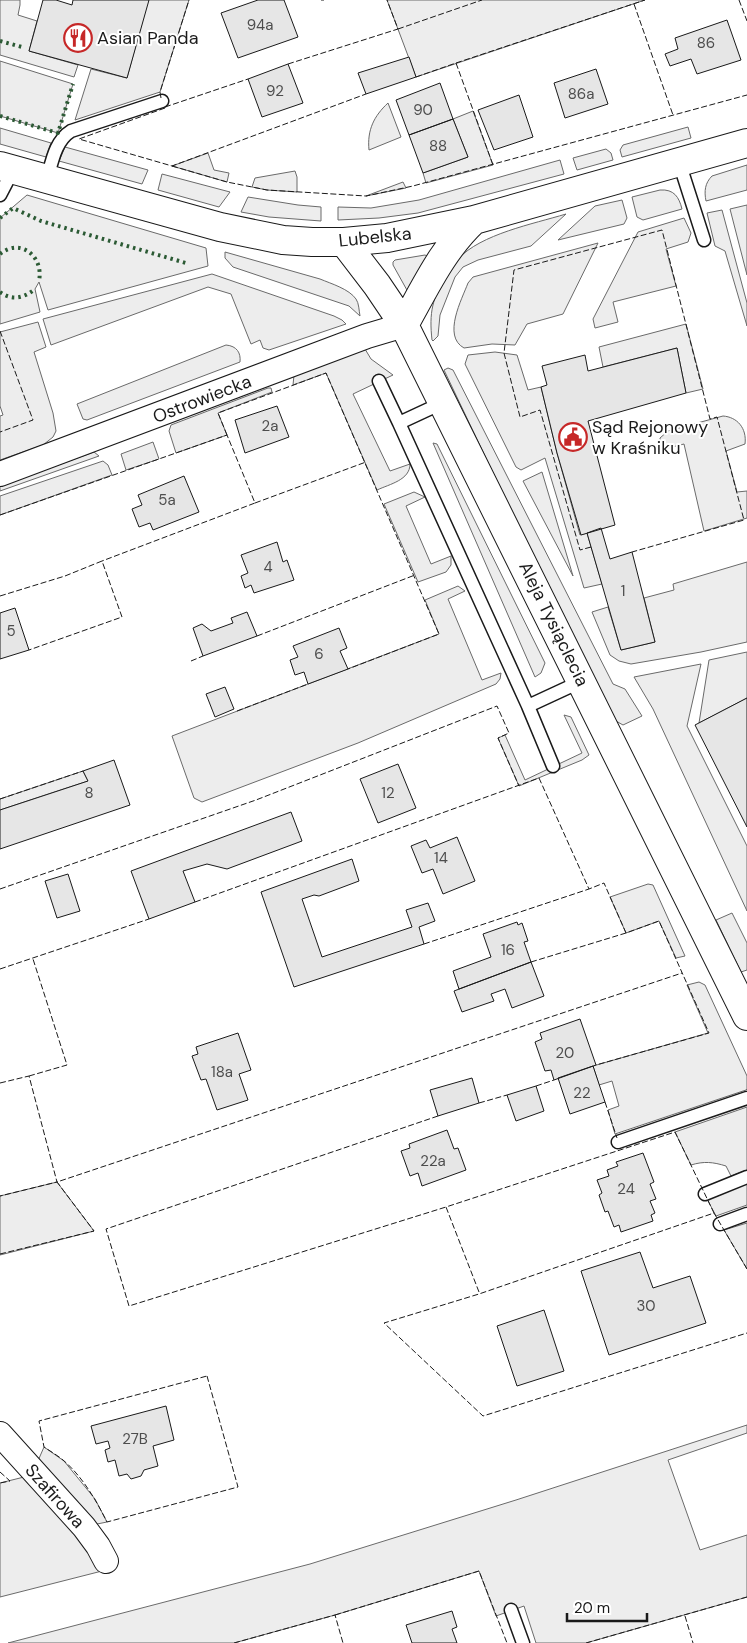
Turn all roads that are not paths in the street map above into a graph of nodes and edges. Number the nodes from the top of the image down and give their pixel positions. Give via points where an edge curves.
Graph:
1 (162, 101) dead end
2 (747, 143) edge
3 (679, 162) junction
4 (7, 168) edge
5 (46, 179) junction
6 (0, 195) edge
7 (474, 220) junction
8 (704, 240) dead end
9 (344, 242) junction
10 (404, 326) junction
11 (379, 381) dead end
12 (442, 403) junction
13 (399, 423) junction
14 (0, 474) edge
15 (582, 681) junction
16 (528, 706) junction
17 (553, 766) dead end
18 (747, 1016) edge
19 (747, 1098) edge
20 (618, 1142) dead end
21 (747, 1177) edge
22 (705, 1194) dead end
23 (747, 1214) edge
24 (720, 1224) dead end
25 (0, 1434) edge
26 (106, 1561) dead end
27 (511, 1610) dead end
28 (523, 1643) edge

1 - 5 lane via 65,135
2 - 3 street, Lubelska
3 - 7 street, Lubelska
3 - 8 lane
4 - 5 street, Lubelska
4 - 6 lane
5 - 9 street, Lubelska via 259,236
7 - 9 street, Lubelska via 396,237
7 - 10 street via 443,255
9 - 10 street, Aleja Tysiąclecia
10 - 12 street, Aleja Tysiąclecia
10 - 14 street, Ostrowiecka via 367,336
11 - 13 lane
12 - 13 lane
12 - 15 street, Aleja Tysiąclecia
13 - 16 lane
15 - 16 lane
15 - 18 street, Aleja Tysiąclecia
16 - 17 lane
19 - 20 lane
21 - 22 lane
23 - 24 lane
25 - 26 street, Szafirowa via 84,1527
27 - 28 lane

